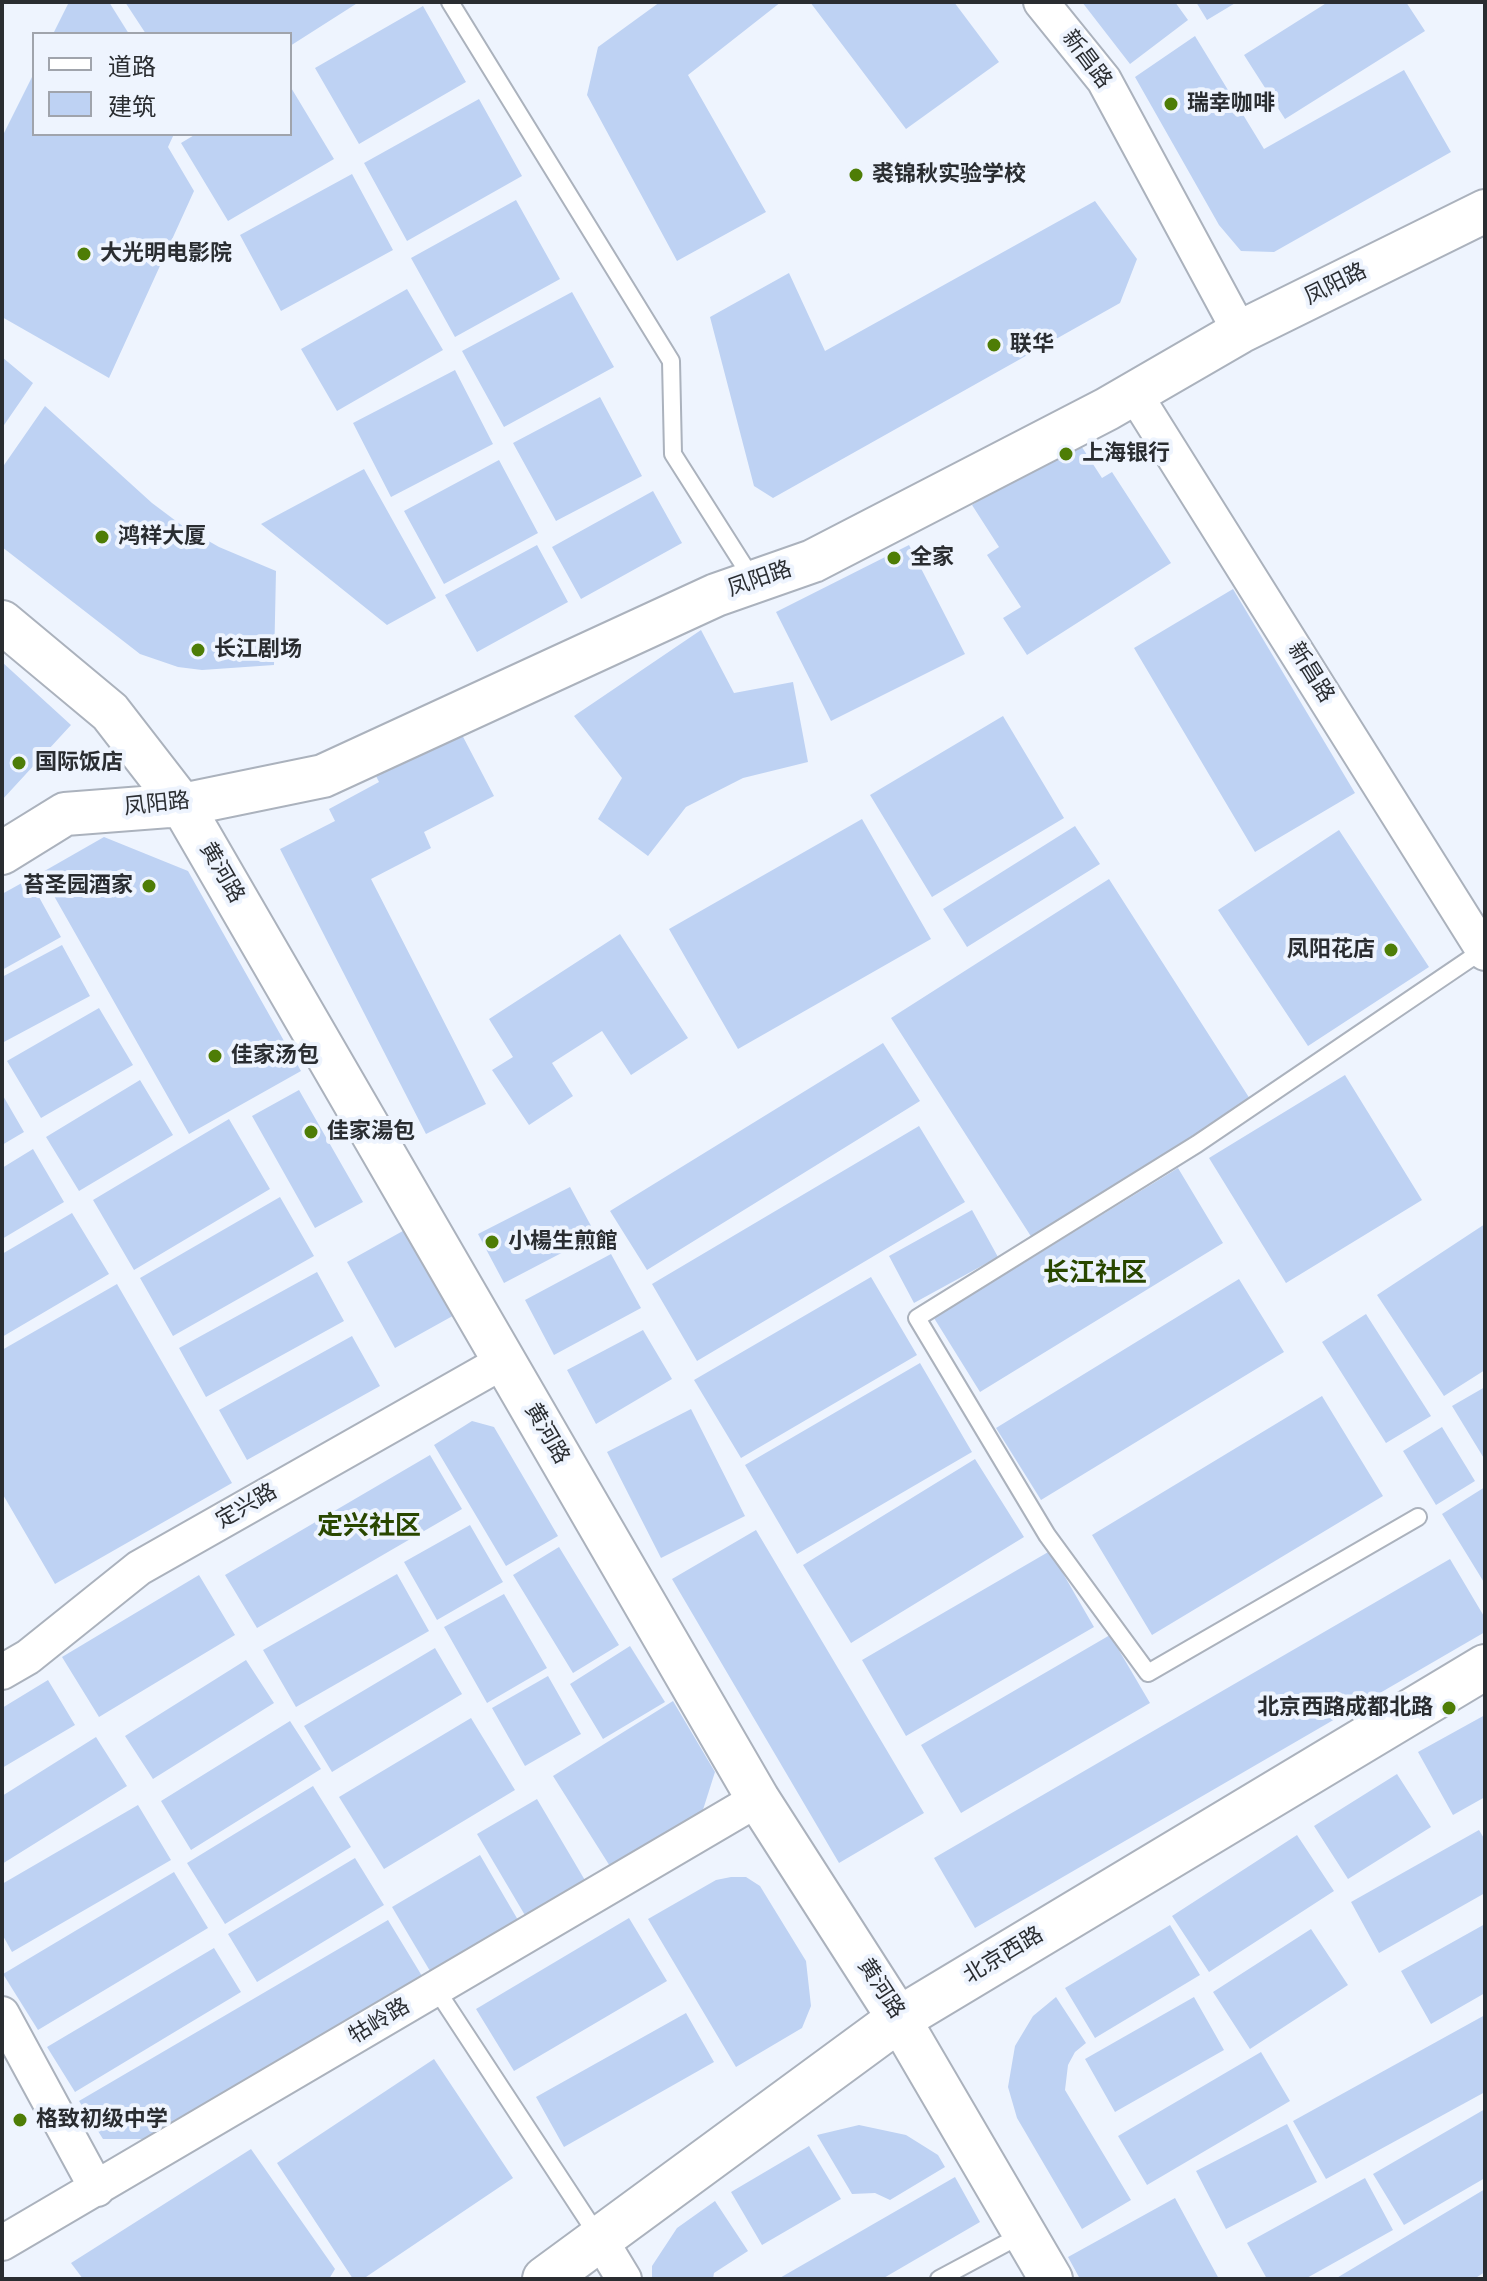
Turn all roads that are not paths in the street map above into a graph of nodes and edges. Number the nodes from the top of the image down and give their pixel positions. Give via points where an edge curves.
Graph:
1 (450, 2) edge
2 (1041, 2) edge
3 (1485, 211) edge
4 (1240, 332) junction
5 (1134, 393) junction
6 (754, 581) junction
7 (2, 622) edge
8 (182, 805) junction
9 (2, 853) edge
10 (1473, 938) edge
11 (504, 1361) junction
12 (1418, 1517) dead end
13 (1485, 1667) edge
14 (2, 1672) edge
15 (758, 1799) junction
16 (436, 1989) junction
17 (2, 2014) edge
18 (899, 2019) junction
19 (97, 2189) junction
20 (1025, 2234) junction
21 (601, 2241) junction
22 (2, 2243) edge
23 (545, 2279) edge
24 (624, 2279) edge
25 (939, 2279) edge
26 (1051, 2279) edge

1 - 6 lane via 671,361 673,454
2 - 4 street, 新昌路 via 1104,80
3 - 4 street, 凤阳路
4 - 5 street, 凤阳路
5 - 6 street, 凤阳路 via 813,561
5 - 10 street, 新昌路
6 - 8 street, 凤阳路 via 323,776
7 - 8 street, 黄河路 via 110,712
8 - 9 street, 凤阳路 via 65,814
8 - 11 street, 黄河路
10 - 12 lane via 1197,1144 917,1318 1047,1535 1148,1673
11 - 14 street, 定兴路 via 139,1568
11 - 15 street, 黄河路
13 - 18 main road, 北京西路
15 - 16 street, 牯岭路
15 - 18 street, 黄河路
16 - 19 street, 牯岭路
16 - 21 lane
17 - 19 street
18 - 20 street, 黄河路
18 - 21 main road, 北京西路
19 - 22 street, 牯岭路
20 - 25 lane
20 - 26 street, 黄河路
21 - 23 main road, 北京西路
21 - 24 street

